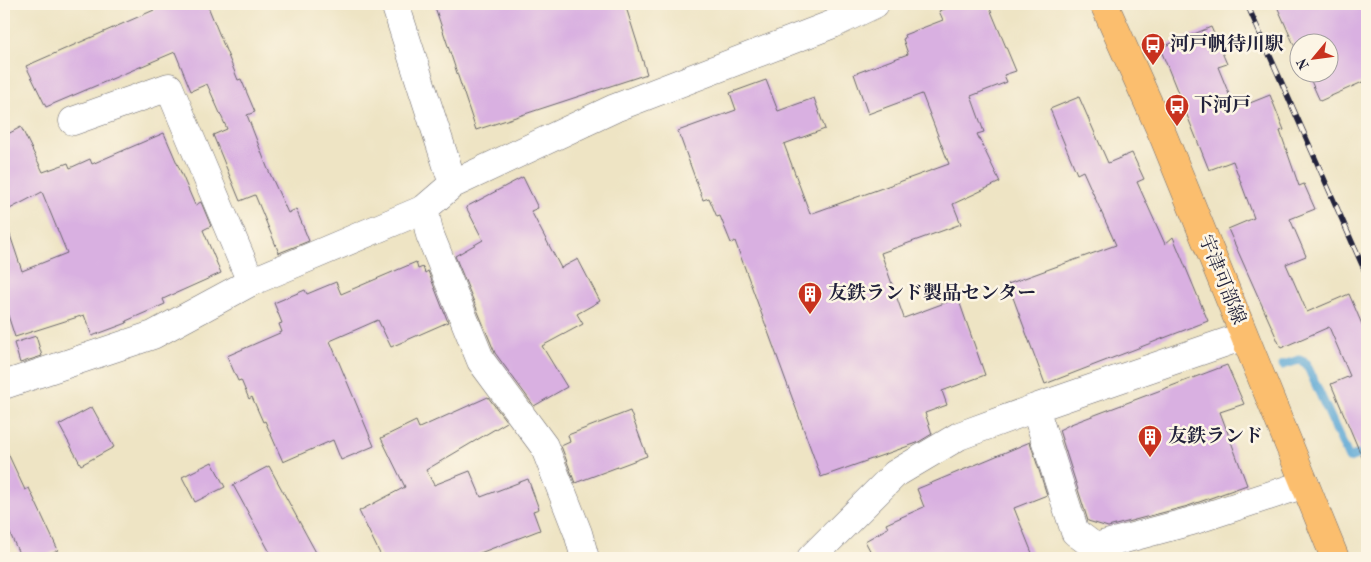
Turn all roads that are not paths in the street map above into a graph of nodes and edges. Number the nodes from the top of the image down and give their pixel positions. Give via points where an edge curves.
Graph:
1 (394, 4) edge
2 (875, 4) edge
3 (1104, 4) edge
4 (73, 121) dead end
5 (453, 184) junction
6 (424, 209) junction
7 (251, 282) junction
8 (1244, 336) junction
9 (4, 385) edge
10 (1035, 408) junction
11 (1305, 484) junction
12 (1075, 545) edge
13 (585, 558) edge
14 (811, 558) edge
15 (1335, 558) edge

1 - 5 street
2 - 5 street via 832,24 615,108
3 - 8 main road, 宇津可部線 via 1164,138
4 - 7 street via 170,87
5 - 6 street
6 - 7 street
6 - 13 street via 430,236 481,360 544,446
7 - 9 street via 153,335
8 - 10 street
8 - 11 main road, 宇津可部線
10 - 12 street
10 - 14 street via 959,436 895,474
11 - 12 street via 1164,529 1095,547
11 - 15 main road, 宇津可部線

